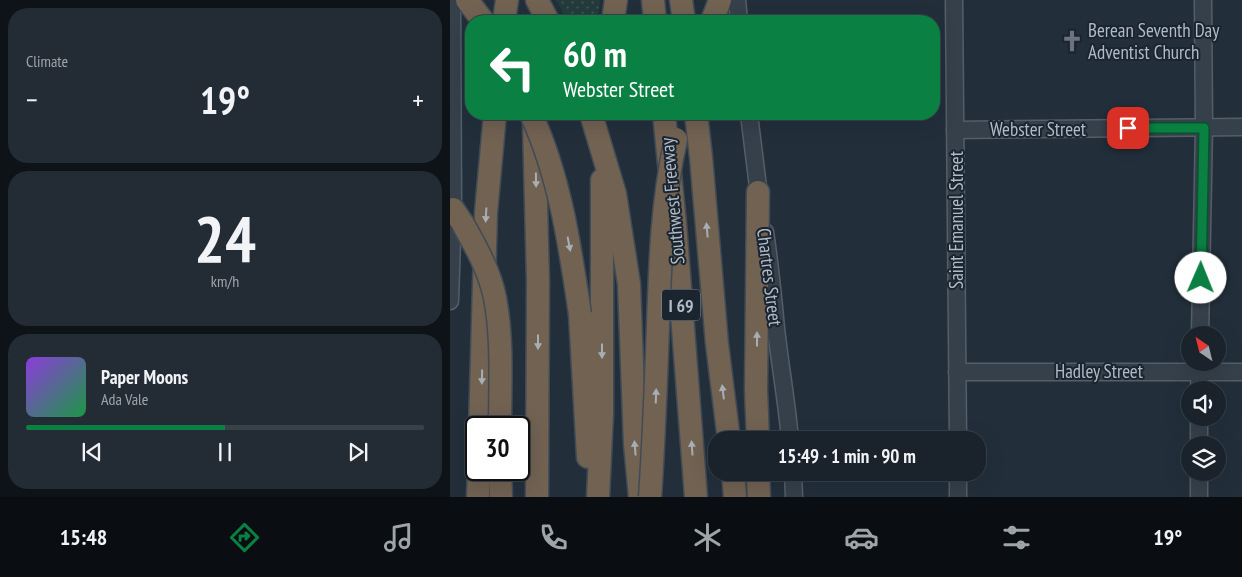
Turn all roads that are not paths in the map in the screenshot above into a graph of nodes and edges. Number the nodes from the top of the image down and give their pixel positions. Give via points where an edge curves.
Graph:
1 (452, 0) edge
2 (467, 0) edge
3 (507, 0) edge
4 (532, 0) edge
5 (537, 0) edge
6 (616, 0) edge
7 (654, 0) edge
8 (681, 0) edge
9 (720, 0) edge
10 (737, 0) edge
11 (954, 0) edge
12 (1204, 0) edge
13 (478, 15) edge
14 (505, 15) edge
15 (532, 15) edge
16 (545, 15) edge
17 (614, 15) edge
18 (655, 15) edge
19 (683, 15) edge
20 (714, 15) edge
21 (738, 15) edge
22 (494, 120) edge
23 (533, 120) edge
24 (535, 120) edge
25 (593, 120) edge
26 (603, 120) edge
27 (665, 120) edge
28 (681, 120) edge
29 (697, 120) edge
30 (750, 120) edge
31 (1242, 127) edge
32 (1204, 128) junction
33 (955, 130) junction
34 (758, 192) junction
35 (458, 217) junction
36 (450, 301) edge
37 (1200, 326) edge
38 (1181, 367) edge
39 (1226, 370) edge
40 (957, 372) junction
41 (1242, 372) edge
42 (480, 416) edge
43 (500, 416) edge
44 (729, 431) edge
45 (758, 431) edge
46 (789, 431) edge
47 (958, 431) edge
48 (479, 481) edge
49 (500, 481) edge
50 (733, 481) edge
51 (758, 481) edge
52 (793, 481) edge
53 (958, 481) edge
54 (1199, 481) edge
55 (478, 497) edge
56 (501, 497) edge
57 (537, 497) edge
58 (592, 497) edge
59 (598, 497) edge
60 (640, 497) edge
61 (650, 497) edge
62 (696, 497) edge
63 (734, 497) edge
64 (759, 497) edge
65 (794, 497) edge
66 (958, 497) edge
67 (1199, 497) edge

1 - 35 street
2 - 13 highway
3 - 14 highway
4 - 15 highway
5 - 16 highway
6 - 17 highway
7 - 18 highway
8 - 19 highway
9 - 20 highway
10 - 21 street
11 - 33 street, Saint Emanuel Street
12 - 32 street
22 -> 42 highway via 486,212
23 -> 57 highway via 538,281
24 -> 58 highway, bridge via 553,171 571,251 580,314
60 -> 25 highway via 629,284 615,194
26 -> 59 highway via 602,414
62 -> 27 highway, Southwest Freeway / I 69
61 -> 28 highway, bridge via 661,252 672,157
44 -> 29 highway via 717,344
30 - 34 street, Chartres Street
31 - 32 street, Webster Street
32 - 33 street, Webster Street
32 - 37 street
33 - 40 street, Saint Emanuel Street
45 -> 34 highway
34 - 46 street, Chartres Street via 771,268
35 - 36 street
35 - 43 highway, bridge via 478,250 495,297 500,341
38 - 40 street, Hadley Street
39 - 41 street, Hadley Street
40 - 47 street, Saint Emanuel Street
48 - 55 highway
49 - 56 highway
50 - 63 highway
51 - 64 highway
52 - 65 street
53 - 66 street
54 - 67 street

